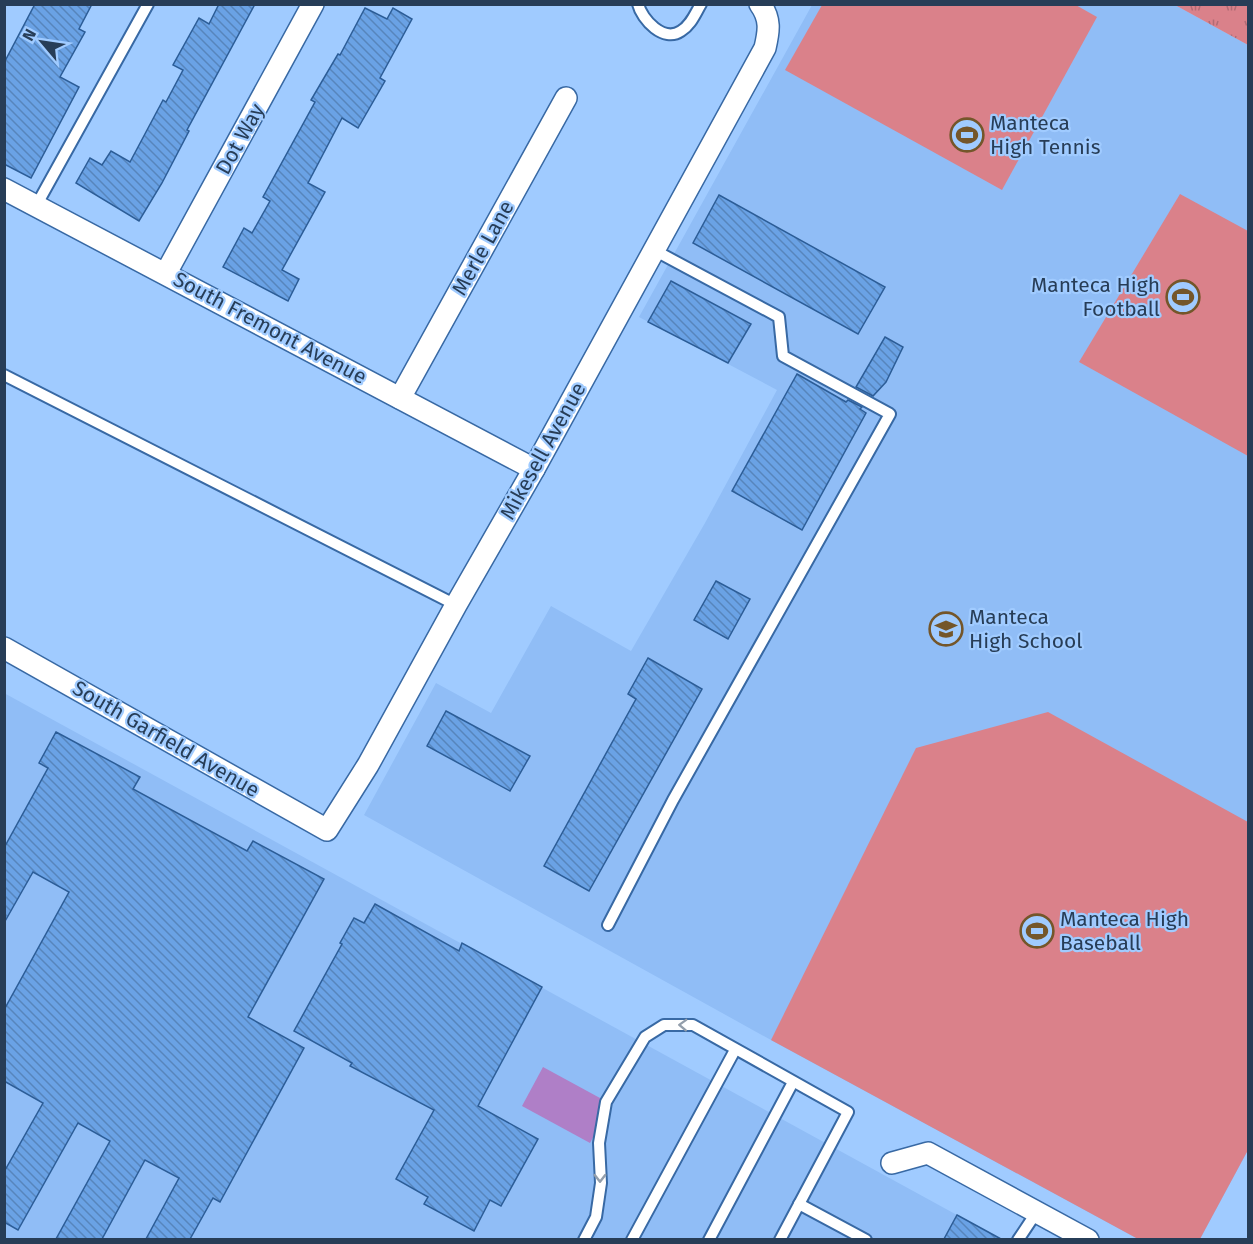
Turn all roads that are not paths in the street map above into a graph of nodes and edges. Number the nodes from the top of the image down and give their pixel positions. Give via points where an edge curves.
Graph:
1 (148, 4) edge
2 (314, 4) edge
3 (638, 4) edge
4 (701, 4) edge
5 (760, 4) edge
6 (566, 98) dead end
7 (4, 189) edge
8 (36, 206) junction
9 (654, 250) junction
10 (166, 273) junction
11 (4, 375) edge
12 (400, 398) junction
13 (534, 469) junction
14 (456, 605) junction
15 (4, 648) edge
16 (327, 830) joint
17 (608, 926) dead end
18 (735, 1050) junction
19 (793, 1082) junction
20 (892, 1162) dead end
21 (799, 1204) junction
22 (1036, 1212) junction
23 (584, 1239) edge
24 (632, 1239) edge
25 (709, 1239) edge
26 (780, 1239) edge
27 (866, 1239) edge
28 (1018, 1239) edge
29 (1088, 1239) edge

1 - 8 lane
2 - 10 street, Dot Way
3 - 4 lane via 655,29 678,34 689,25
5 - 9 street, Mikesell Avenue via 770,29 765,48
6 - 12 street, Merle Lane
7 - 8 street, South Fremont Avenue
8 - 10 street, South Fremont Avenue
9 - 13 street, Mikesell Avenue
9 - 17 lane via 779,317 783,356 890,414 673,800
10 - 12 street, South Fremont Avenue
11 - 14 lane
12 - 13 street, South Fremont Avenue
13 - 14 street, Mikesell Avenue
14 - 16 street, Mikesell Avenue via 368,765
15 - 16 street, South Garfield Avenue
18 - 19 lane
18 -> 23 lane via 693,1025 664,1024 645,1037 606,1102 599,1143 601,1183 596,1217
18 - 24 lane
19 - 21 lane via 848,1112
19 - 25 lane
20 - 22 street via 928,1153
21 - 26 lane
21 - 27 lane
22 - 28 lane
22 - 29 street

